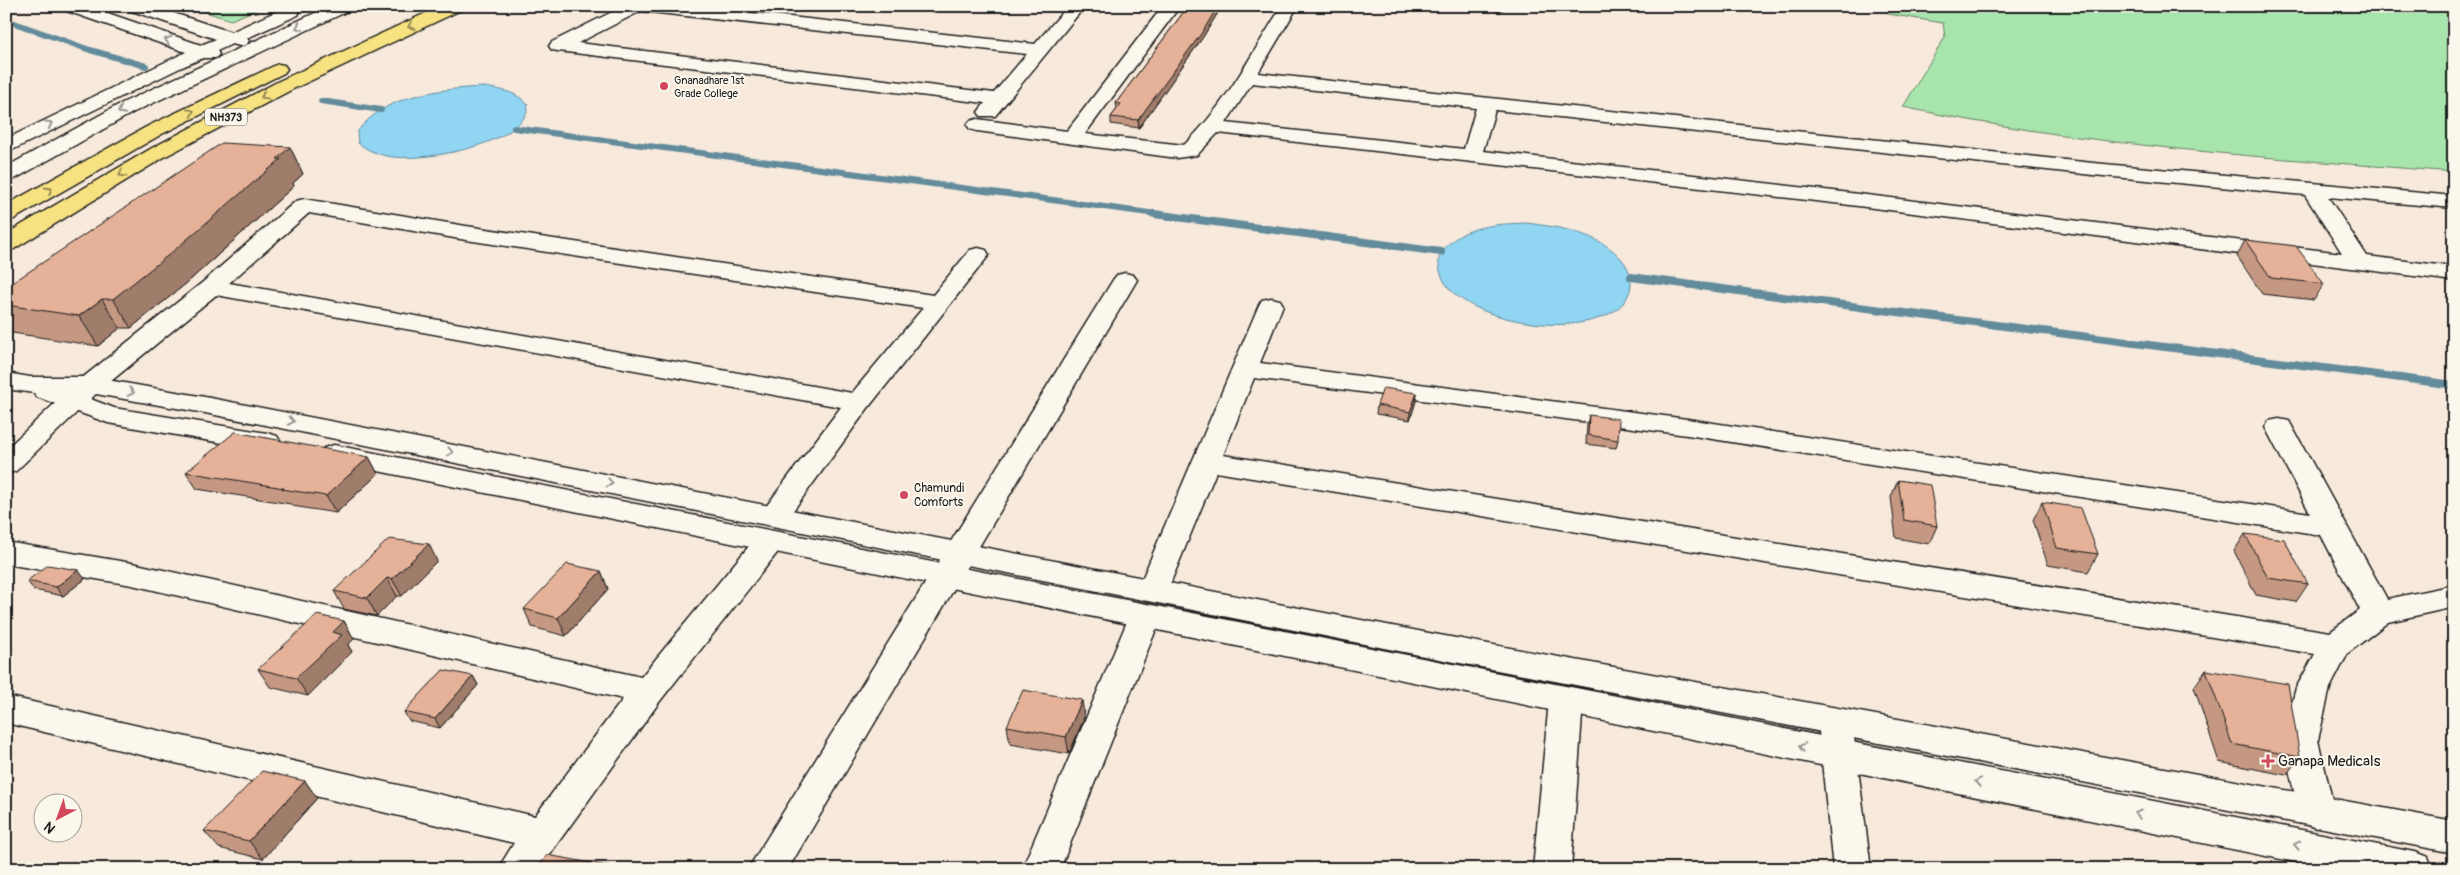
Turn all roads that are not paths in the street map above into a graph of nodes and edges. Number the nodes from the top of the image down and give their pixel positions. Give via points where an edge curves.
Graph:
1 (70, 6) edge
2 (135, 6) edge
3 (302, 6) edge
4 (344, 6) edge
5 (417, 6) edge
6 (455, 6) edge
7 (640, 6) edge
8 (1077, 6) edge
9 (1172, 6) edge
10 (1290, 6) edge
11 (230, 38) junction
12 (262, 45) junction
13 (1039, 50) junction
14 (202, 52) junction
15 (231, 59) junction
16 (1247, 77) junction
17 (998, 99) junction
18 (1488, 103) junction
19 (1213, 127) junction
20 (1072, 138) junction
21 (6, 147) edge
22 (1472, 156) junction
23 (6, 176) edge
24 (2312, 189) junction
25 (2454, 202) edge
26 (6, 214) edge
27 (6, 244) edge
28 (978, 255) dead end
29 (2360, 263) junction
30 (2454, 274) edge
31 (1125, 280) dead end
32 (211, 287) junction
33 (940, 303) junction
34 (1271, 305) dead end
35 (1244, 369) junction
36 (18, 383) edge
37 (82, 393) junction
38 (859, 402) junction
39 (2279, 427) dead end
40 (1206, 461) junction
41 (6, 465) edge
42 (2331, 526) junction
43 (772, 528) junction
44 (6, 553) edge
45 (951, 565) junction
46 (2454, 596) edge
47 (1149, 604) junction
48 (2378, 613) junction
49 (2336, 645) junction
50 (648, 692) junction
51 (1566, 701) junction
52 (6, 709) edge
53 (1838, 738) junction
54 (2317, 812) junction
55 (543, 834) junction
56 (2454, 837) edge
57 (2347, 861) edge
58 (517, 869) edge
59 (767, 869) edge
60 (1042, 869) edge
61 (1552, 869) edge
62 (1852, 869) edge
63 (2414, 869) edge

14 -> 1 street
2 - 11 street
3 - 11 street
4 -> 12 street
26 -> 5 highway, NH373 via 155,130
6 -> 27 highway, NH373 via 286,85 159,152
7 - 13 street
7 - 17 street via 558,46
8 - 13 street
9 - 20 street
10 - 16 street
11 - 12 street
11 - 14 street
12 - 15 street
13 - 17 street
14 - 15 street
21 -> 14 street
15 -> 23 street via 126,108
16 - 18 street
16 - 19 street
17 - 20 street via 977,125
18 - 22 street
18 - 24 street via 2093,170
19 - 20 street via 1190,151
19 - 22 street
22 - 29 street via 1842,198
24 - 25 street
24 - 29 street
28 - 33 street
29 - 30 street
31 - 45 street
32 - 33 street via 304,206
32 - 37 street
32 - 38 street
33 - 38 street
34 - 35 street
35 - 40 street
35 - 42 street via 1687,427
36 - 37 street
37 - 41 street
37 - 43 street via 108,415
38 - 43 street
39 - 42 street
40 - 47 street
40 - 49 street
42 - 48 street
43 - 45 street
43 - 50 street
44 - 50 street via 132,574
45 - 47 street
45 - 59 street
46 - 48 street
47 - 51 street
47 - 53 street
47 - 60 street
48 - 49 street
49 - 54 street via 2313,688 2300,740
50 - 55 street
53 -> 51 street
51 - 61 street
52 - 55 street
53 - 54 street
57 -> 53 street
53 - 62 street
54 - 56 street
55 - 58 street
57 - 63 street

